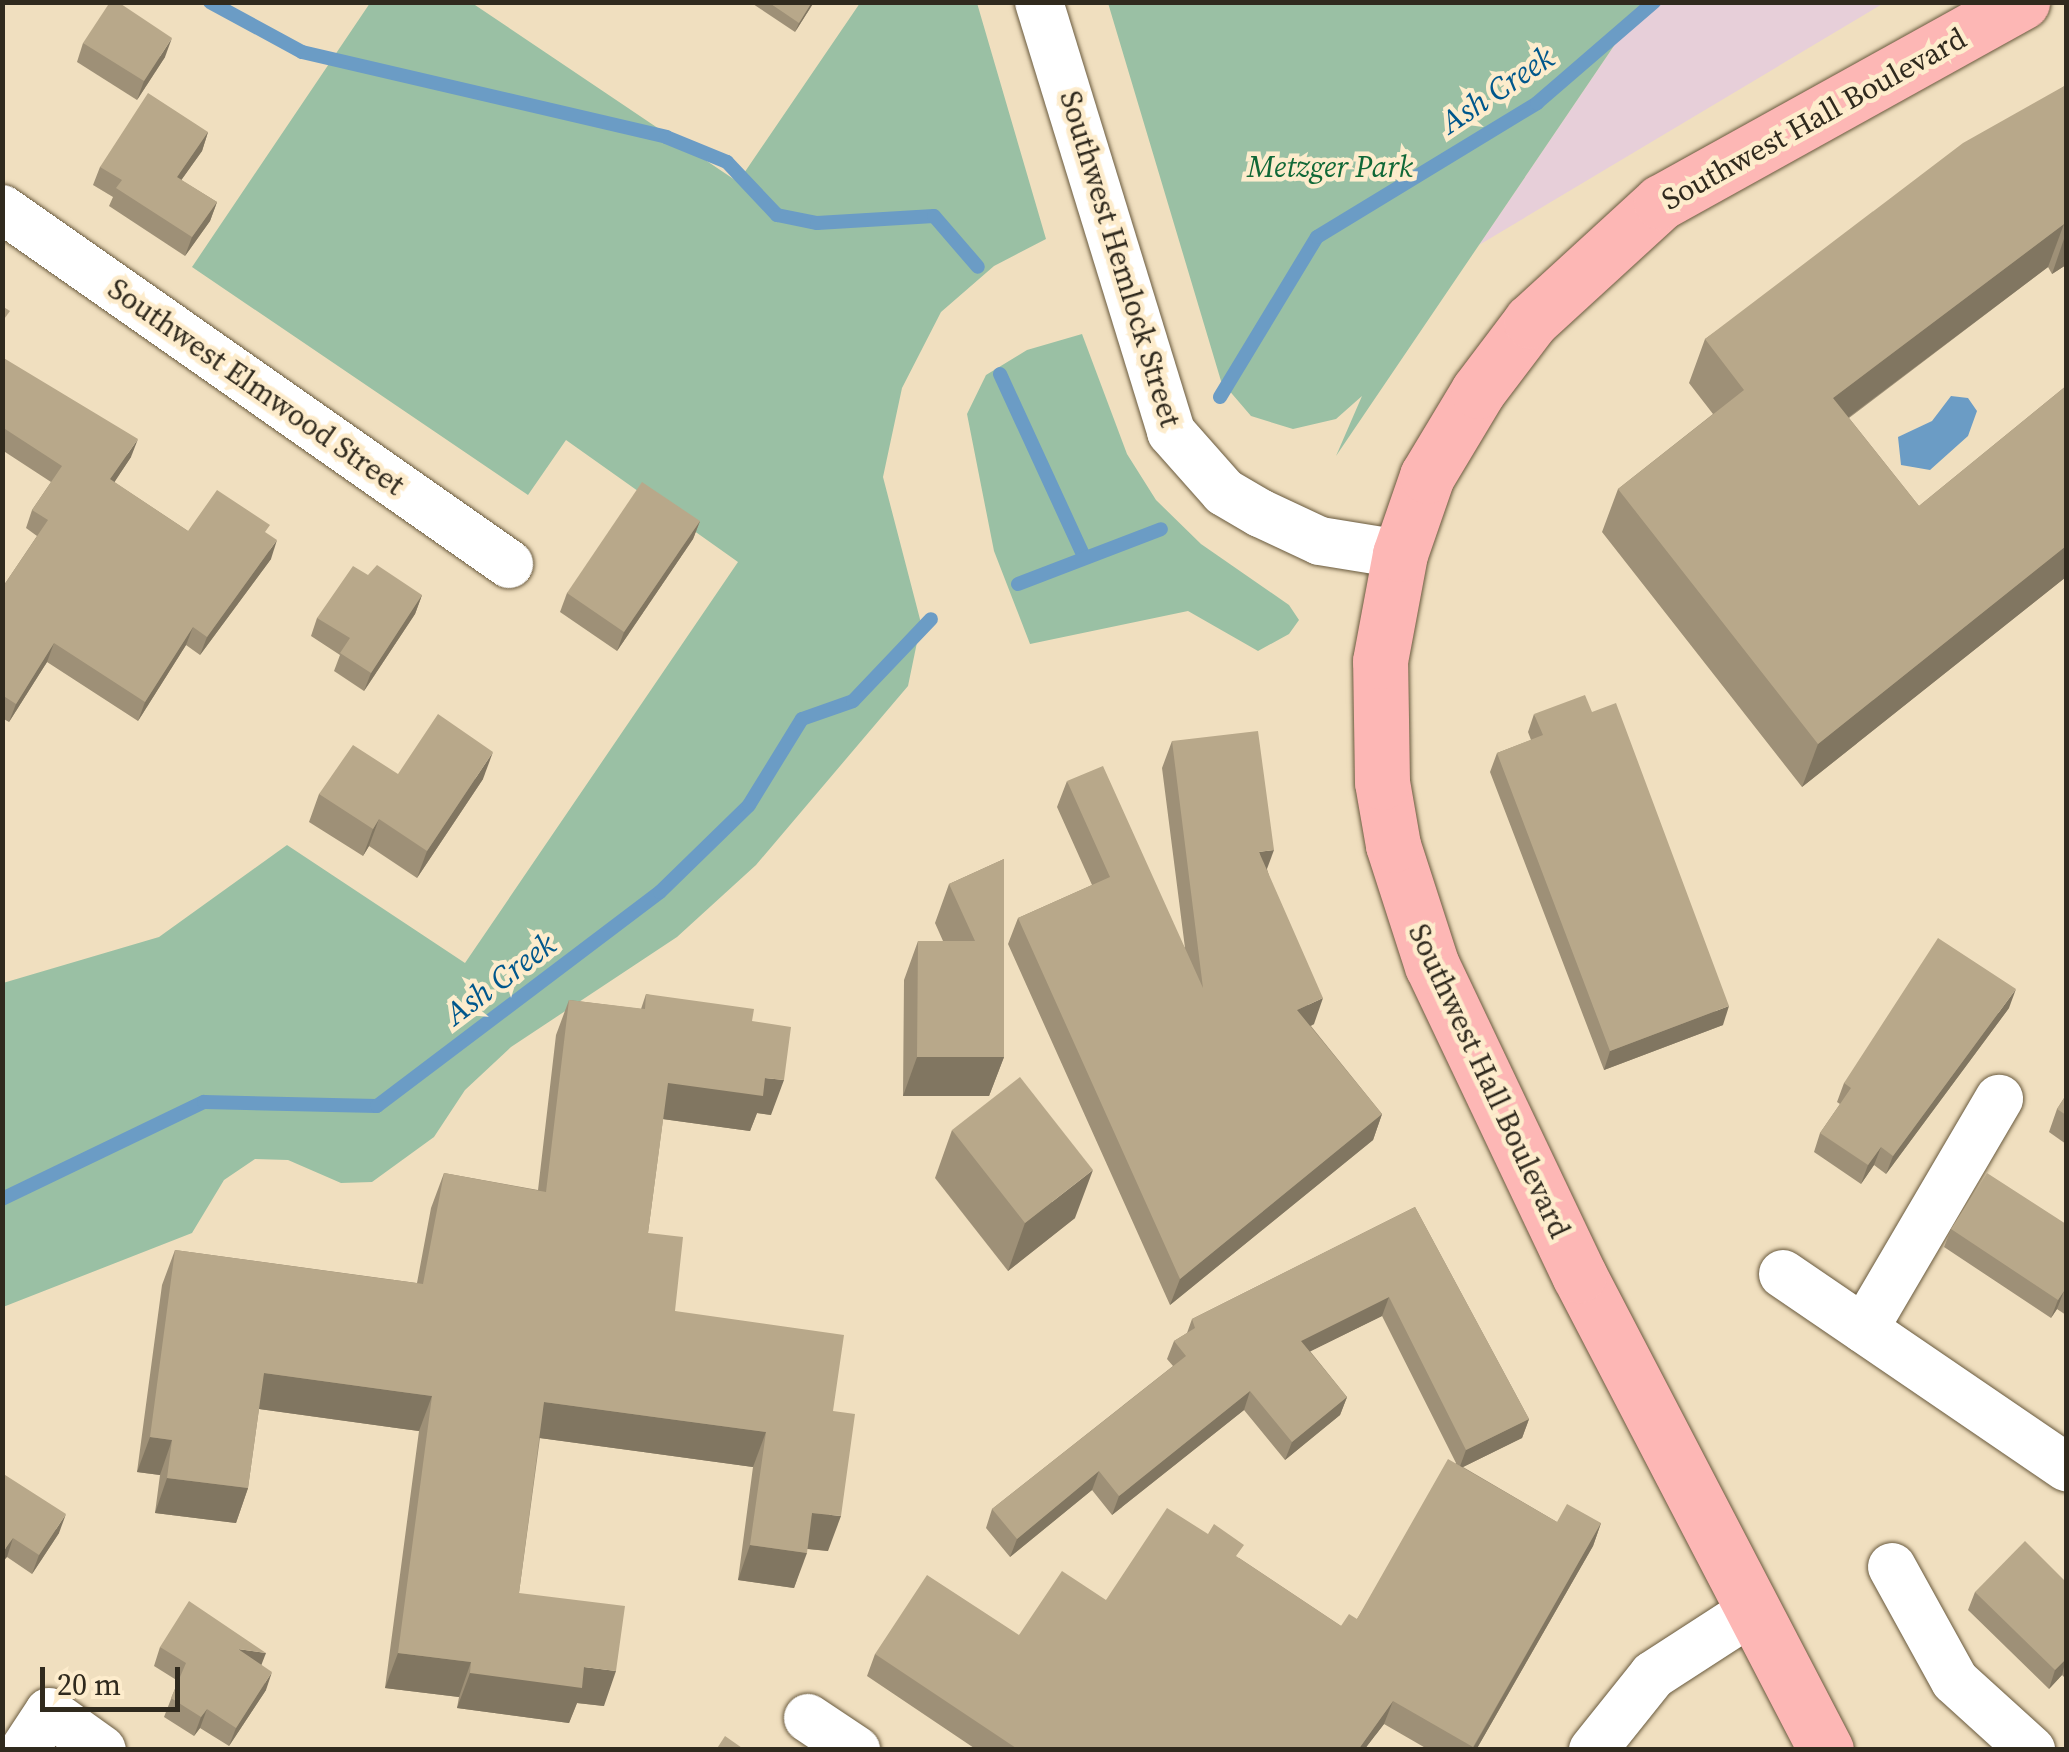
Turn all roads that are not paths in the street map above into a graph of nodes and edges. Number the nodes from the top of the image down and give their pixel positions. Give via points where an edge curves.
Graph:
1 (1039, 2) edge
2 (2022, 2) edge
3 (2, 209) edge
4 (1400, 554) junction
5 (510, 564) dead end
6 (1998, 1100) dead end
7 (1783, 1274) dead end
8 (1864, 1329) junction
9 (2066, 1466) edge
10 (1892, 1568) dead end
11 (1755, 1610) junction
12 (808, 1718) dead end
13 (36, 1731) edge
14 (102, 1750) edge
15 (856, 1750) edge
16 (1593, 1750) edge
17 (1826, 1750) edge
18 (2030, 1750) edge

1 - 4 street, Southwest Hemlock Street via 1171,432 1224,492 1260,512 1320,541
2 - 4 main road, Southwest Hall Boulevard via 1728,160 1662,202 1580,270 1478,391 1427,476
3 - 5 street, Southwest Elmwood Street
4 - 11 main road, Southwest Hall Boulevard via 1380,661 1378,713 1382,782 1409,907 1579,1274
6 - 8 street
7 - 8 street
8 - 9 street
10 - 18 street via 1955,1680
11 - 16 street via 1653,1674
11 - 17 main road, Southwest Hall Boulevard
12 - 15 street
13 - 14 street

